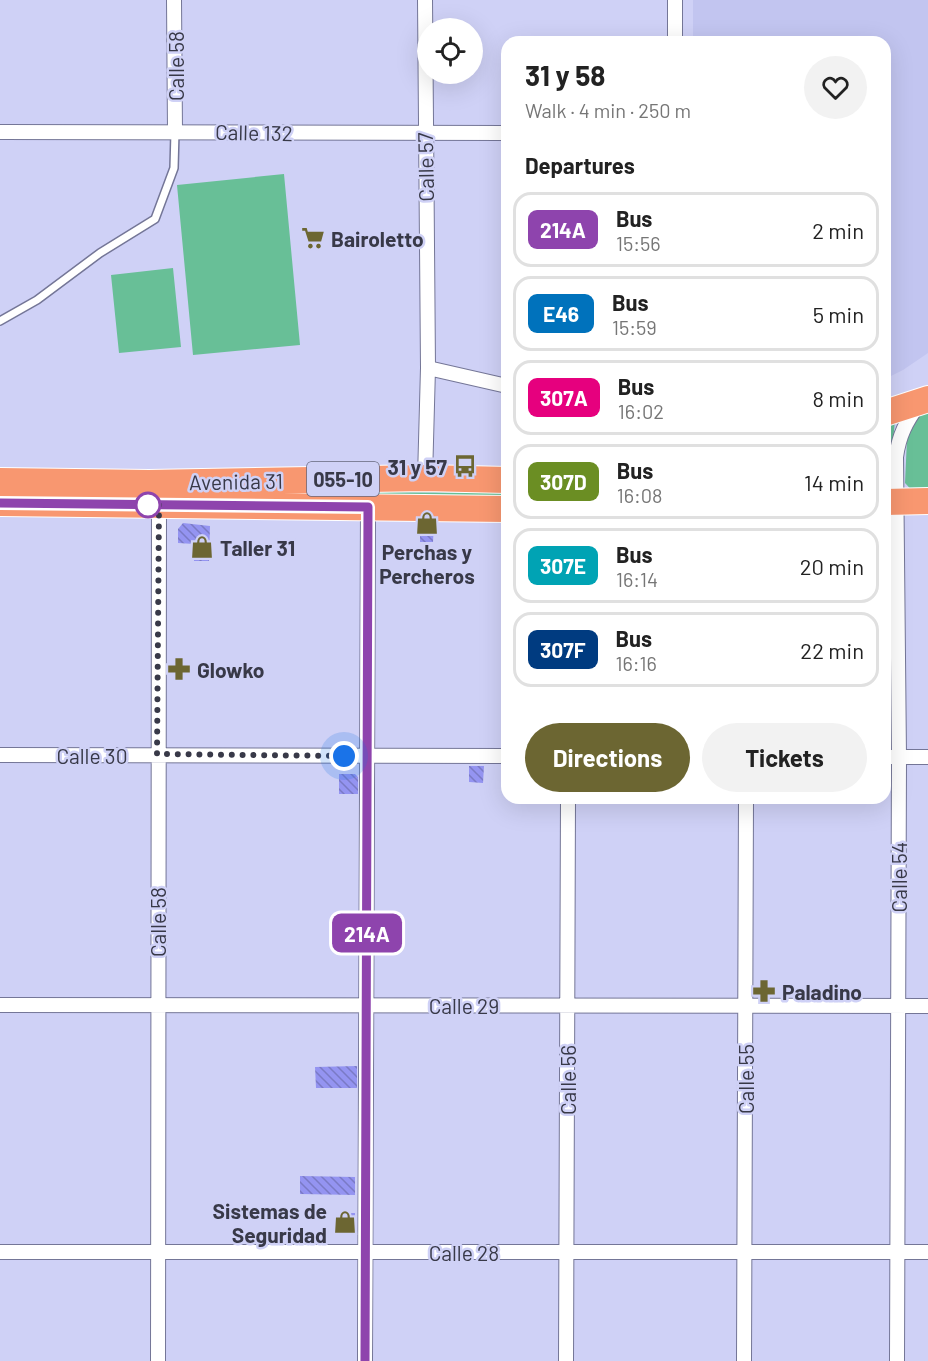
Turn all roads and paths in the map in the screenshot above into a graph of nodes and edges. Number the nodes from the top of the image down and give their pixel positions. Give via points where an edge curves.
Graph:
1 (174, 0) edge
2 (425, 0) edge
3 (675, 0) edge
4 (675, 36) edge
5 (175, 131) junction
6 (0, 132) edge
7 (501, 133) edge
8 (425, 134) junction
9 (0, 321) edge
10 (428, 368) junction
11 (501, 385) edge
12 (925, 399) edge
13 (891, 411) edge
14 (425, 478) junction
15 (501, 480) edge
16 (0, 481) edge
17 (159, 494) junction
18 (928, 501) edge
19 (891, 502) edge
20 (0, 503) edge
21 (368, 507) junction
22 (501, 509) edge
23 (157, 754) junction
24 (0, 755) edge
25 (368, 756) junction
26 (501, 756) edge
27 (892, 757) edge
28 (928, 757) edge
29 (568, 804) edge
30 (746, 804) edge
31 (0, 1005) edge
32 (158, 1005) junction
33 (367, 1005) junction
34 (567, 1005) junction
35 (745, 1005) junction
36 (898, 1005) junction
37 (928, 1005) edge
38 (0, 1252) edge
39 (159, 1252) junction
40 (366, 1252) junction
41 (567, 1252) junction
42 (744, 1252) junction
43 (897, 1252) junction
44 (928, 1252) edge
45 (158, 1361) edge
46 (365, 1361) edge
47 (566, 1361) edge
48 (744, 1361) edge
49 (897, 1361) edge

1 - 5 street, Calle 58
2 - 8 street, Calle 57
3 - 4 street
5 - 6 street, Calle 132
5 - 8 street, Calle 132
5 - 9 lane via 174,168 155,219 100,253 38,300
7 - 8 street, Calle 132
8 - 10 street, Calle 57
10 - 11 street
10 - 14 street, Calle 57
12 - 13 highway
12 - 19 street, Calle 54 via 906,422 899,438
14 - 15 highway, Avenida 31 / 055-10
14 - 17 highway, Avenida 31 / 055-10
16 - 17 highway, Avenida 31 / 055-10
17 - 20 highway, Avenida 31 / 055-10
17 - 21 highway, Avenida 31 / 055-10
17 - 23 street, Calle 58
18 - 19 highway
19 - 27 street, Calle 54
21 - 22 highway, Avenida 31 / 055-10
21 - 25 street
23 - 24 street, Calle 30
23 - 25 street, Calle 30
23 - 32 street, Calle 58
25 - 26 street, Calle 30
25 - 33 street
27 - 28 street
27 - 36 street, Calle 54
29 - 34 street, Calle 56
30 - 35 street, Calle 55
31 - 32 street, Calle 29
32 - 33 street, Calle 29
32 - 39 street, Calle 58
33 - 34 street, Calle 29
33 - 40 street
34 - 35 street, Calle 29
34 - 41 street, Calle 56
35 - 36 street, Calle 29
35 - 42 street, Calle 55
36 - 37 street, Calle 29
36 - 43 street, Calle 54
38 - 39 street, Calle 28
39 - 40 street, Calle 28
39 - 45 street, Calle 58
40 - 41 street, Calle 28
40 - 46 street
41 - 42 street, Calle 28
41 - 47 street, Calle 56
42 - 43 street, Calle 28
42 - 48 street, Calle 55
43 - 44 street, Calle 28
43 - 49 street, Calle 54

